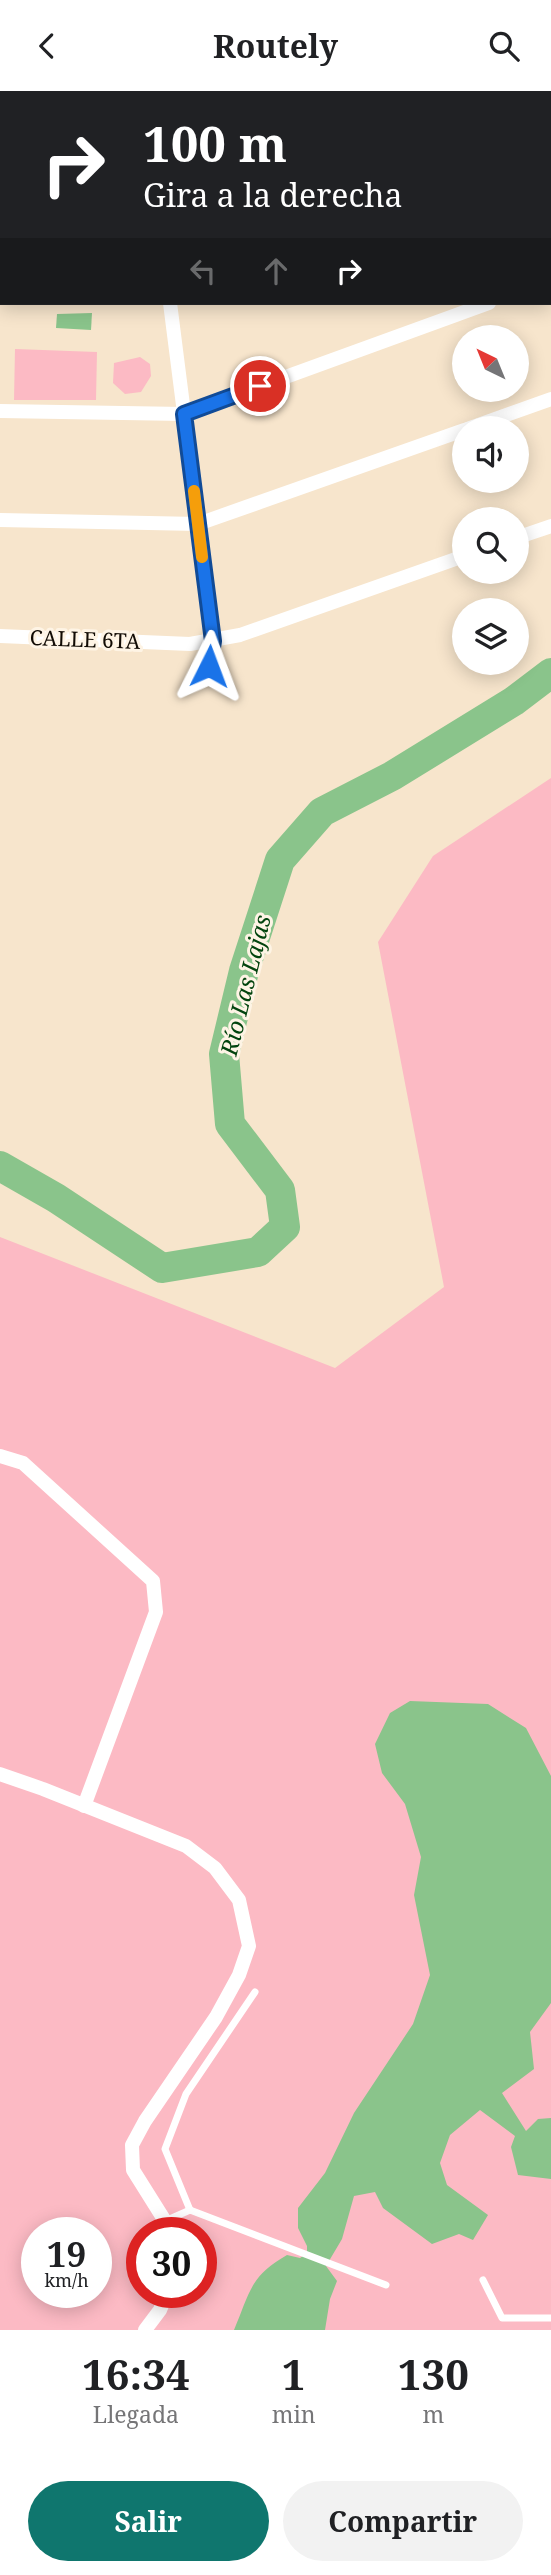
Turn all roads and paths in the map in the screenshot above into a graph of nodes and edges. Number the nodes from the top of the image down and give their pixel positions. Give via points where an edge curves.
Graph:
1 (170, 305) edge
2 (484, 305) edge
3 (551, 399) edge
4 (0, 411) edge
5 (184, 414) junction
6 (503, 416) edge
7 (452, 434) edge
8 (0, 520) edge
9 (198, 524) junction
10 (551, 526) edge
11 (529, 534) edge
12 (452, 561) edge
13 (0, 636) edge
14 (213, 641) junction
15 (209, 666) dead end
16 (0, 1455) edge
17 (0, 1774) edge
18 (85, 1806) junction
19 (255, 1991) dead end
20 (190, 2210) junction
21 (161, 2217) edge
22 (181, 2217) edge
23 (483, 2280) dead end
24 (386, 2285) dead end
25 (161, 2308) edge
26 (551, 2318) edge
27 (145, 2330) edge

1 - 5 street
2 - 5 street
3 - 6 street
4 - 5 street
5 - 9 street
7 - 9 street
8 - 9 street
9 - 14 street
10 - 11 street
12 - 14 street, CALLE 6TA
13 - 14 street, CALLE 6TA via 190,644
14 - 15 street
16 - 18 street via 23,1463 153,1581 156,1612
17 - 18 street
18 - 21 street via 186,1846 215,1868 239,1900 249,1946 216,2017 132,2145 134,2170
19 - 20 lane via 186,2094 165,2149
20 - 22 lane
20 - 24 lane
23 - 26 lane via 502,2318
25 - 27 street

